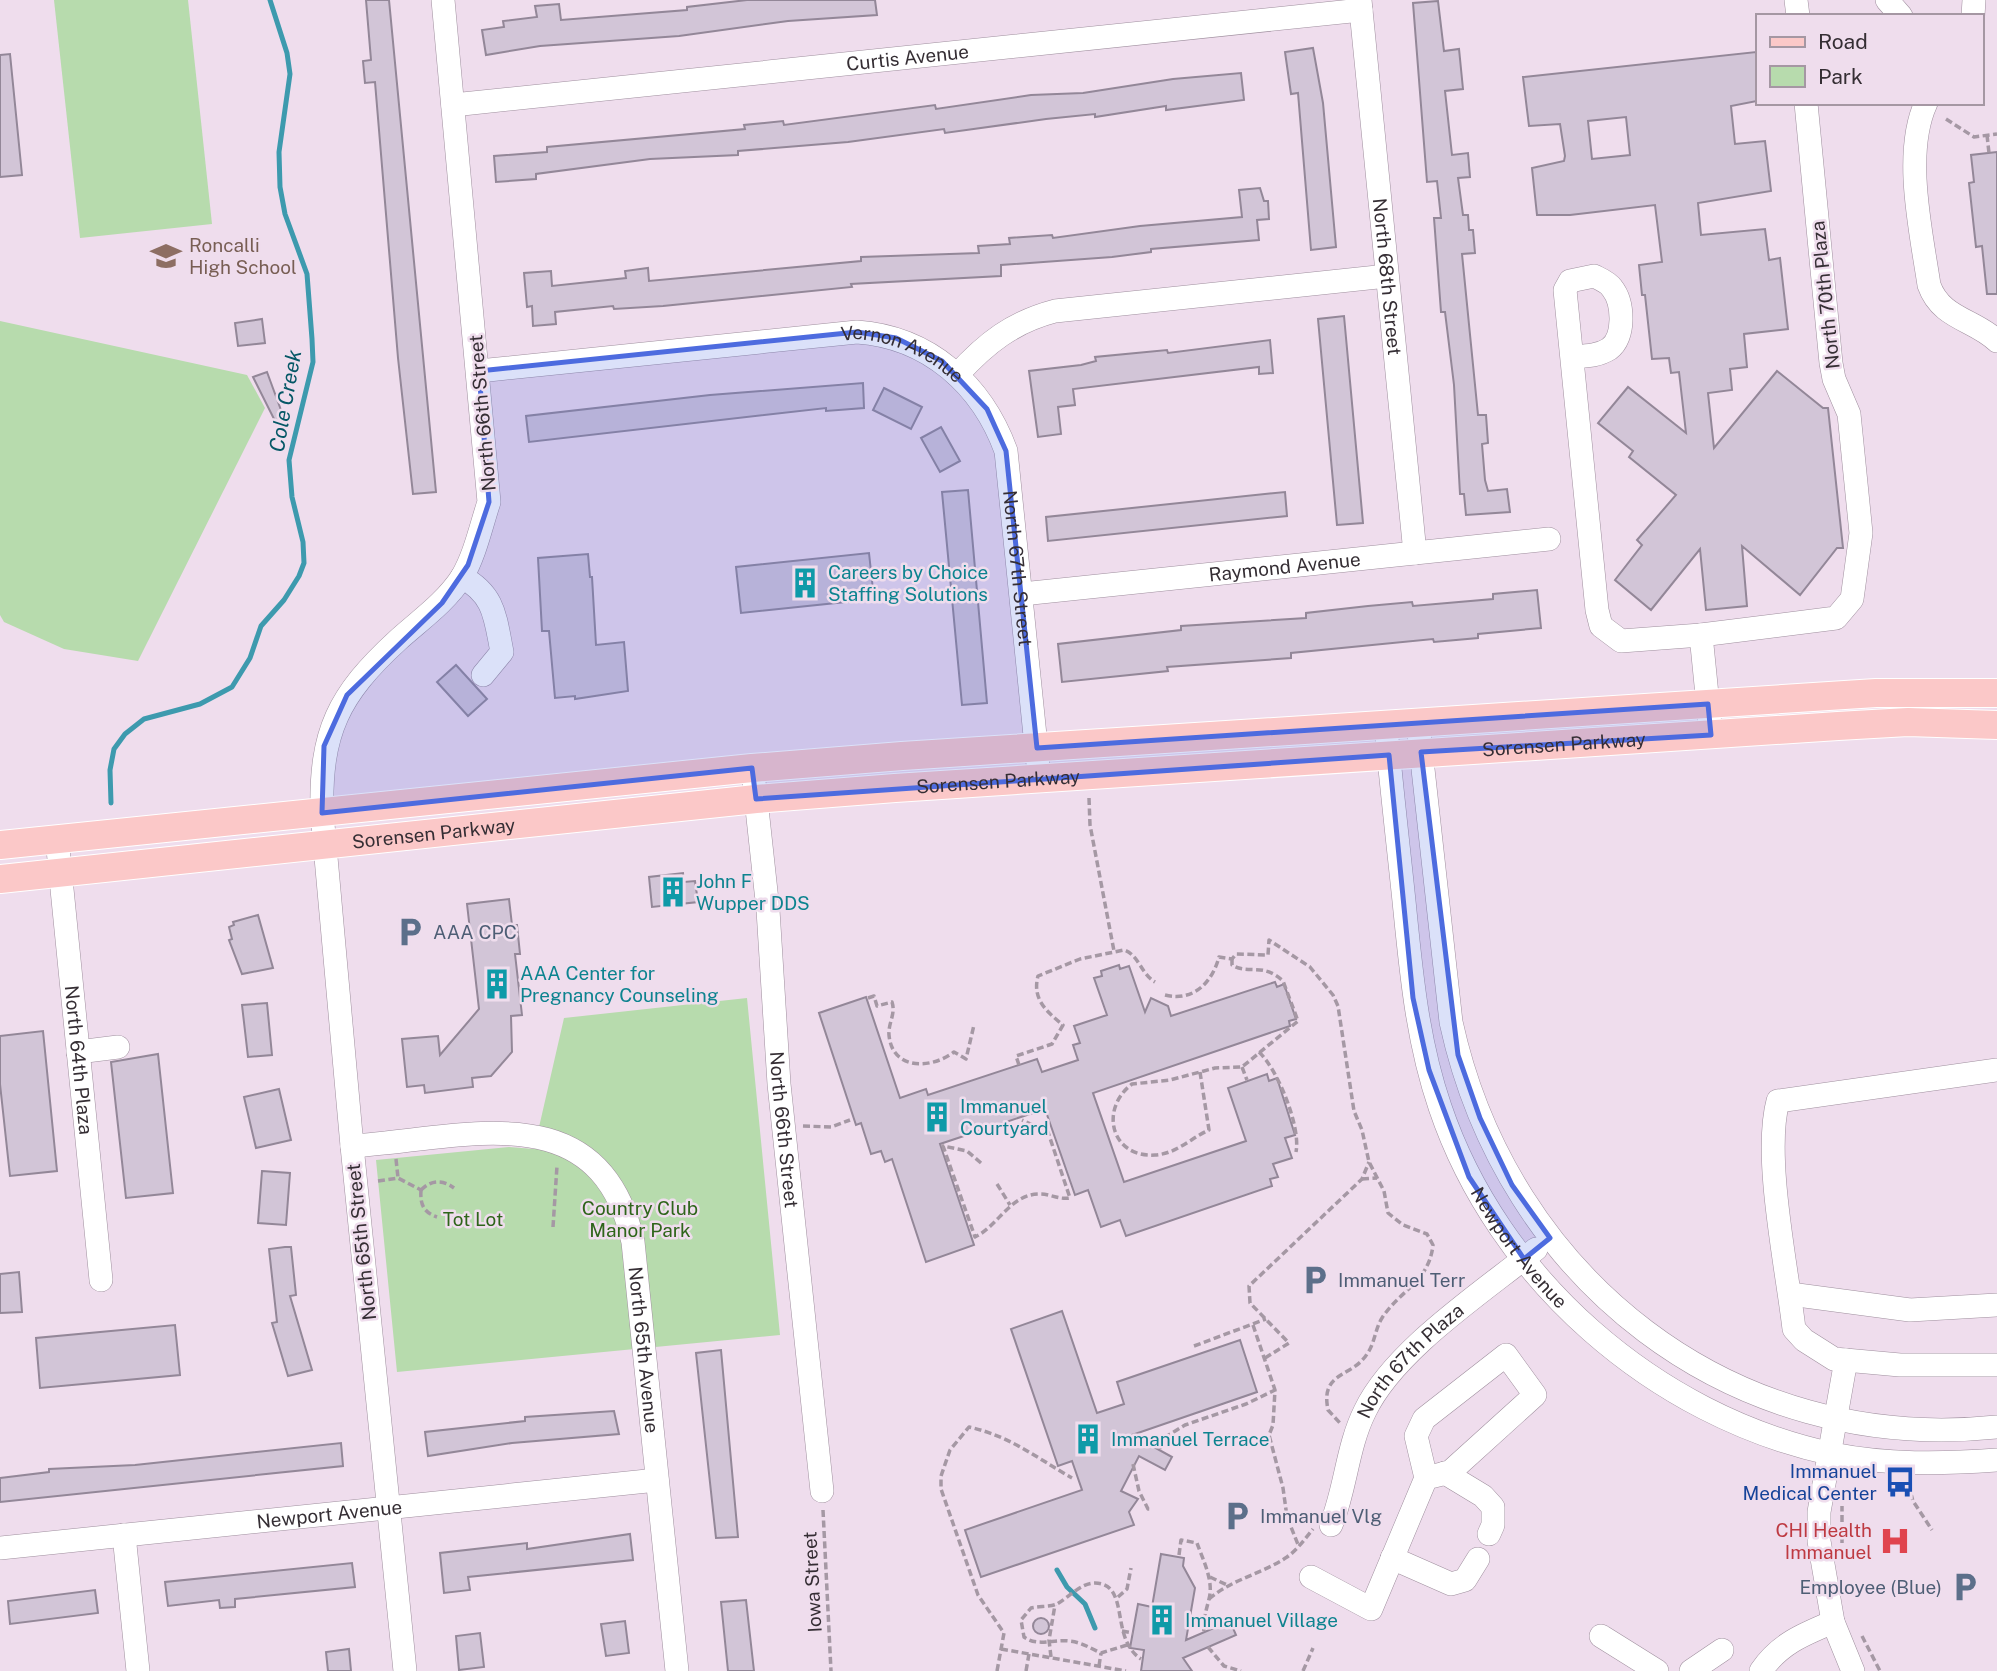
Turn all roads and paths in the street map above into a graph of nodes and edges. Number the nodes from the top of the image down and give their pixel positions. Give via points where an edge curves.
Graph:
1 (443, 0) edge
2 (1887, 0) edge
3 (1361, 5) edge
4 (1898, 14) edge
5 (1806, 105) edge
6 (1925, 105) edge
7 (453, 106) junction
8 (1946, 119) dead end
9 (1997, 134) edge
10 (1987, 135) junction
11 (1989, 153) dead end
12 (1387, 276) junction
13 (1997, 341) edge
14 (1572, 357) dead end
15 (478, 371) junction
16 (957, 375) junction
17 (1549, 539) dead end
18 (1415, 553) junction
19 (461, 577) junction
20 (1022, 594) junction
21 (1701, 635) junction
22 (483, 675) dead end
23 (1997, 693) edge
24 (1708, 704) junction
25 (1419, 724) junction
26 (1997, 725) edge
27 (1386, 726) junction
28 (1711, 735) junction
29 (1037, 748) junction
30 (1421, 752) junction
31 (1389, 755) junction
32 (752, 768) junction
33 (1039, 779) junction
34 (1090, 790) dead end
35 (756, 799) junction
36 (321, 813) junction
37 (57, 839) junction
38 (0, 845) edge
39 (324, 845) junction
40 (60, 872) junction
41 (0, 879) edge
42 (1114, 951) junction
43 (1232, 958) junction
44 (1155, 982) dead end
45 (1165, 995) dead end
46 (868, 998) dead end
47 (974, 1025) dead end
48 (118, 1047) dead end
49 (78, 1052) junction
50 (1259, 1052) junction
51 (1019, 1065) dead end
52 (1242, 1067) junction
53 (1997, 1070) edge
54 (1200, 1072) junction
55 (1247, 1080) dead end
56 (850, 1120) dead end
57 (1022, 1120) dead end
58 (783, 1125) junction
59 (352, 1146) junction
60 (1296, 1152) dead end
61 (557, 1157) dead end
62 (396, 1158) dead end
63 (1369, 1161) junction
64 (981, 1164) dead end
65 (398, 1178) junction
66 (1378, 1178) junction
67 (1362, 1179) junction
68 (378, 1181) dead end
69 (997, 1184) dead end
70 (454, 1188) dead end
71 (421, 1190) junction
72 (1010, 1205) junction
73 (437, 1217) dead end
74 (553, 1227) dead end
75 (1550, 1238) junction
76 (1524, 1259) junction
77 (101, 1280) dead end
78 (1790, 1294) junction
79 (1997, 1305) edge
80 (1266, 1319) junction
81 (1253, 1325) junction
82 (1194, 1346) dead end
83 (1265, 1358) junction
84 (1846, 1360) junction
85 (1997, 1365) edge
86 (1275, 1390) junction
87 (1835, 1420) junction
88 (1343, 1427) dead end
89 (1997, 1427) edge
90 (1162, 1448) dead end
91 (1830, 1453) junction
92 (1997, 1461) edge
93 (1133, 1464) dead end
94 (1435, 1476) junction
95 (1072, 1478) dead end
96 (657, 1480) junction
97 (1908, 1480) dead end
98 (822, 1491) joint
99 (1842, 1503) dead end
100 (388, 1508) junction
101 (1152, 1509) dead end
102 (1331, 1525) dead end
103 (1932, 1530) dead end
104 (124, 1535) junction
105 (1489, 1535) dead end
106 (1842, 1546) dead end
107 (0, 1548) edge
108 (1179, 1555) dead end
109 (1392, 1558) junction
110 (1478, 1559) dead end
111 (1131, 1568) dead end
112 (1209, 1577) junction
113 (1311, 1577) dead end
114 (1227, 1585) junction
115 (1118, 1597) junction
116 (1209, 1599) junction
117 (1055, 1605) junction
118 (1833, 1622) junction
119 (1122, 1631) junction
120 (1860, 1631) dead end
121 (1133, 1633) dead end
122 (1204, 1633) dead end
123 (1601, 1636) dead end
124 (1049, 1640) junction
125 (1127, 1645) junction
126 (1208, 1647) dead end
127 (1313, 1648) dead end
128 (1001, 1649) junction
129 (1722, 1650) dead end
130 (1101, 1653) junction
131 (1029, 1654) junction
132 (1051, 1657) junction
133 (1141, 1659) dead end
134 (1224, 1665) junction
135 (1099, 1666) junction
136 (138, 1671) edge
137 (405, 1671) edge
138 (677, 1671) edge
139 (831, 1671) edge
140 (997, 1671) edge
141 (1026, 1671) edge
142 (1126, 1671) edge
143 (1220, 1671) edge
144 (1241, 1671) edge
145 (1303, 1671) edge
146 (1657, 1671) edge
147 (1691, 1671) edge
148 (1761, 1671) edge
149 (1853, 1671) edge
150 (1880, 1671) edge

1 - 7 street, North 66th Street
2 - 4 street
3 - 7 street, Curtis Avenue
3 - 12 street, North 68th Street
5 - 21 street, North 70th Plaza via 1831,363 1849,414 1860,520 1861,546 1852,599 1836,618 1823,622
6 - 13 street via 1916,124 1914,159 1929,285 1948,313
7 - 15 street, North 66th Street
8 - 10 path via 1974,137
9 - 10 path
10 - 11 path
12 - 16 street, Vernon Avenue via 1055,311 1014,325 992,339
12 - 18 street, North 68th Street
14 - 21 street, North 70th Plaza via 1601,626 1621,641
15 - 16 street, Vernon Avenue via 857,332 908,343 942,361
15 - 19 street, North 66th Street via 489,502
16 - 20 street, North 67th Street via 988,409 1006,452
17 - 18 street, Raymond Avenue
18 - 20 street, Raymond Avenue
19 - 22 street via 486,595 498,631 502,652
19 - 36 street, North 66th Street via 442,603 396,642 347,695 324,746
20 - 29 street, North 67th Street
21 - 24 street
23 - 24 main road, Sorensen Parkway via 1877,693
24 - 25 main road, Sorensen Parkway
24 - 28 street
25 - 27 main road, Sorensen Parkway
25 - 30 street, Newport Avenue
26 - 28 main road, Sorensen Parkway via 1908,722
27 - 29 main road, Sorensen Parkway
27 - 31 street, Newport Avenue
28 - 30 main road, Sorensen Parkway
29 - 32 main road, Sorensen Parkway
29 - 33 street, North 67th Street
30 - 31 main road, Sorensen Parkway
30 - 75 street, Newport Avenue via 1458,1055 1480,1118 1512,1185
31 - 33 main road, Sorensen Parkway
31 - 76 street, Newport Avenue via 1413,998 1429,1070 1469,1177
32 - 35 street, North 66th Street
32 - 36 main road, Sorensen Parkway
33 - 35 main road, Sorensen Parkway
34 - 42 path via 1090,825
35 - 39 main road, Sorensen Parkway
35 - 58 street, North 66th Street
36 - 37 main road, Sorensen Parkway
36 - 39 street, North 65th Street
37 - 38 main road, Sorensen Parkway
37 - 40 street, North 64th Plaza
39 - 40 main road, Sorensen Parkway
39 - 59 street, North 65th Street
40 - 41 main road, Sorensen Parkway
40 - 49 street, North 64th Plaza
42 - 44 path via 1131,952 1146,977
42 - 51 path via 1038,976 1043,1009 1063,1025 1052,1044 1016,1056
43 - 45 path via 1219,957 1212,978 1196,992 1175,998
43 - 50 path via 1237,968 1261,968 1283,981 1298,1021
43 - 63 path via 1236,954 1268,956 1269,940 1310,967 1333,995 1354,1111
46 - 47 path via 874,996 877,1006 892,1002 891,1043 900,1057 915,1065 933,1065 954,1052 966,1059
48 - 49 street
49 - 77 street, North 64th Plaza
50 - 52 path
50 - 60 path via 1275,1071 1297,1134
52 - 54 path
52 - 55 path
53 - 78 street via 1778,1101 1773,1119 1774,1160
54 - 54 path via 1209,1130 1155,1155 1135,1150 1118,1138 1113,1111 1132,1084
56 - 58 path via 831,1127
57 - 72 path via 1048,1132 1070,1198 1059,1200 1041,1193
58 - 98 street, North 66th Street
59 - 96 street, North 65th Avenue via 524,1133 565,1144 600,1170 625,1211 633,1242
59 - 100 street, North 65th Street
61 - 74 path
62 - 65 path
63 - 66 path
63 - 67 path
64 - 72 path via 967,1151 943,1146 975,1237
65 - 68 path
65 - 71 path
66 - 67 path
66 - 88 path via 1388,1213 1427,1234 1433,1245 1432,1258 1380,1321 1368,1353 1339,1374 1327,1390 1328,1410
67 - 80 path via 1249,1286 1250,1303
69 - 72 path
70 - 71 path via 431,1182
71 - 73 path via 422,1206
75 - 76 street, North 67th Plaza
75 - 87 street, Newport Avenue via 1604,1298 1668,1346 1752,1393
76 - 91 street, Newport Avenue via 1601,1339 1678,1393 1742,1425
76 - 102 street, North 67th Plaza via 1439,1326 1377,1389 1356,1430 1342,1497
78 - 79 street via 1910,1310
78 - 84 street via 1794,1329 1834,1359
80 - 81 path
80 - 83 path via 1289,1343
81 - 82 path
81 - 83 path
83 - 86 path
84 - 85 street
84 - 87 street
86 - 90 path via 1185,1425 1154,1444
86 - 114 path via 1269,1435 1298,1546 1274,1566
87 - 89 street, Newport Avenue via 1946,1431
87 - 91 street
91 - 92 street, Newport Avenue via 1899,1462
91 - 118 street via 1819,1512 1819,1541
93 - 101 path via 1139,1491 1147,1509
94 - 94 street via 1416,1436 1424,1419 1506,1355 1535,1395
94 - 105 street via 1483,1496 1493,1507
94 - 109 street
95 - 128 path via 1028,1449 969,1427 943,1465 941,1489 978,1595 1004,1633
96 - 100 street, Newport Avenue
96 - 138 street, North 65th Avenue
97 - 103 path via 1913,1501
98 - 139 path, Iowa Street
99 - 106 path
100 - 104 street, Newport Avenue
100 - 137 street, North 65th Street
104 - 107 street, Newport Avenue
104 - 136 street
108 - 112 path via 1181,1540 1197,1544
109 - 110 street via 1451,1584 1465,1580
109 - 113 street via 1371,1609
111 - 115 path via 1127,1589
112 - 114 path
112 - 116 path
114 - 116 path
115 - 117 path via 1109,1587 1088,1583
115 - 119 path
116 - 122 path
117 - 124 path
117 - 124 path via 1031,1608 1021,1620 1024,1637 1033,1643
118 - 148 street via 1789,1642
118 - 149 street
119 - 121 path
119 - 125 path
120 - 150 path
123 - 146 street
124 - 130 path via 1081,1643
124 - 132 path
125 - 130 path
125 - 133 path
126 - 134 path
127 - 145 path
128 - 131 path
128 - 140 path
129 - 147 street
130 - 135 path
131 - 132 path
131 - 141 path
132 - 135 path
134 - 143 path
134 - 144 path
135 - 142 path

